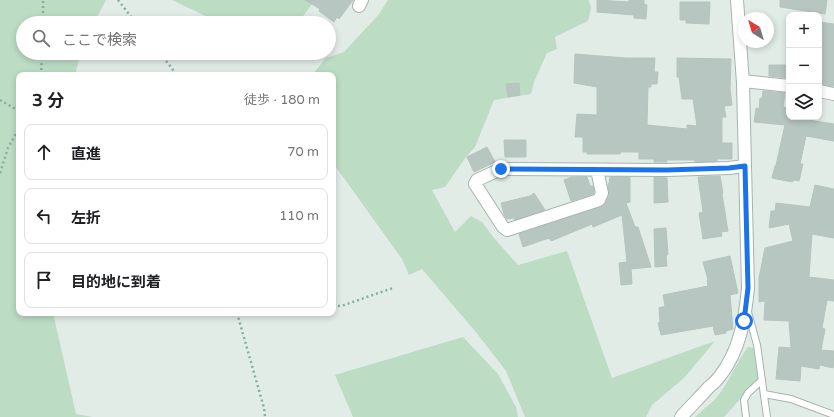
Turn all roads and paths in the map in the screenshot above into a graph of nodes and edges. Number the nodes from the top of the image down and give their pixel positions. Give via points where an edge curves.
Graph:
1 (43, 0) edge
2 (118, 0) edge
3 (737, 0) edge
4 (43, 16) edge
5 (131, 16) edge
6 (42, 60) edge
7 (165, 60) edge
8 (41, 72) edge
9 (175, 72) edge
10 (743, 81) junction
11 (786, 86) edge
12 (822, 92) edge
13 (834, 94) edge
14 (0, 100) edge
15 (16, 109) edge
16 (16, 133) edge
17 (745, 166) junction
18 (597, 170) junction
19 (0, 173) edge
20 (393, 288) dead end
21 (336, 306) edge
22 (746, 306) junction
23 (238, 316) edge
24 (762, 380) junction
25 (764, 394) junction
26 (834, 415) edge
27 (265, 417) edge
28 (681, 417) edge
29 (746, 417) edge
30 (767, 417) edge

1 - 4 path
2 - 5 path
3 - 10 street
6 - 8 path
7 - 9 path
10 - 11 street
10 - 17 street
12 - 13 street
14 - 15 path
16 - 19 path
17 - 18 street
17 - 22 street via 748,288
18 - 18 street via 501,169 477,180 475,184 502,227 507,230 599,200 602,193
20 - 21 path
22 - 24 lane via 757,345
22 - 28 street via 740,336 733,354 720,376
23 - 27 path
24 - 25 lane
24 - 29 lane via 744,400
25 - 26 lane via 791,399
25 - 30 lane

